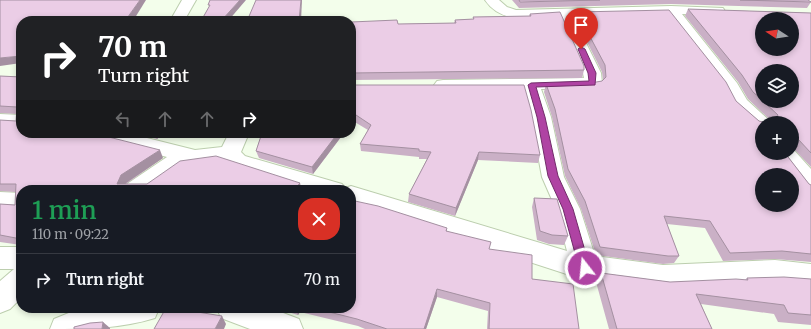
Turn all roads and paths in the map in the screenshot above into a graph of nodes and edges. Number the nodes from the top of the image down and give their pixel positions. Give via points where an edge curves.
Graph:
1 (189, 0) edge
2 (492, 0) edge
3 (671, 10) junction
4 (734, 12) edge
5 (565, 14) junction
6 (180, 16) edge
7 (531, 85) junction
8 (430, 86) edge
9 (755, 117) edge
10 (0, 120) edge
11 (16, 121) edge
12 (121, 138) edge
13 (237, 138) edge
14 (230, 153) junction
15 (196, 157) junction
16 (791, 160) edge
17 (142, 185) edge
18 (317, 185) edge
19 (811, 185) edge
20 (356, 197) edge
21 (0, 201) edge
22 (16, 202) edge
23 (0, 258) edge
24 (16, 258) edge
25 (585, 268) junction
26 (811, 276) edge
27 (16, 284) edge
28 (0, 300) edge
29 (120, 313) edge
30 (245, 313) edge
31 (65, 329) edge
32 (288, 329) edge

1 - 6 street
2 - 5 street via 507,14
3 - 4 street
3 - 5 street
3 - 9 street via 731,87 740,103
5 - 7 street via 592,73 593,83
7 - 8 street
7 - 25 street via 541,117 553,176 568,209
10 - 11 street
12 - 15 street
13 - 14 street
14 - 15 street
14 - 18 street via 237,161
15 - 17 street via 176,161
16 - 19 street
20 - 25 street
21 - 22 street
23 - 24 street
25 - 26 street via 663,277 775,272
27 - 28 street
29 - 31 street via 87,320
30 - 32 street

